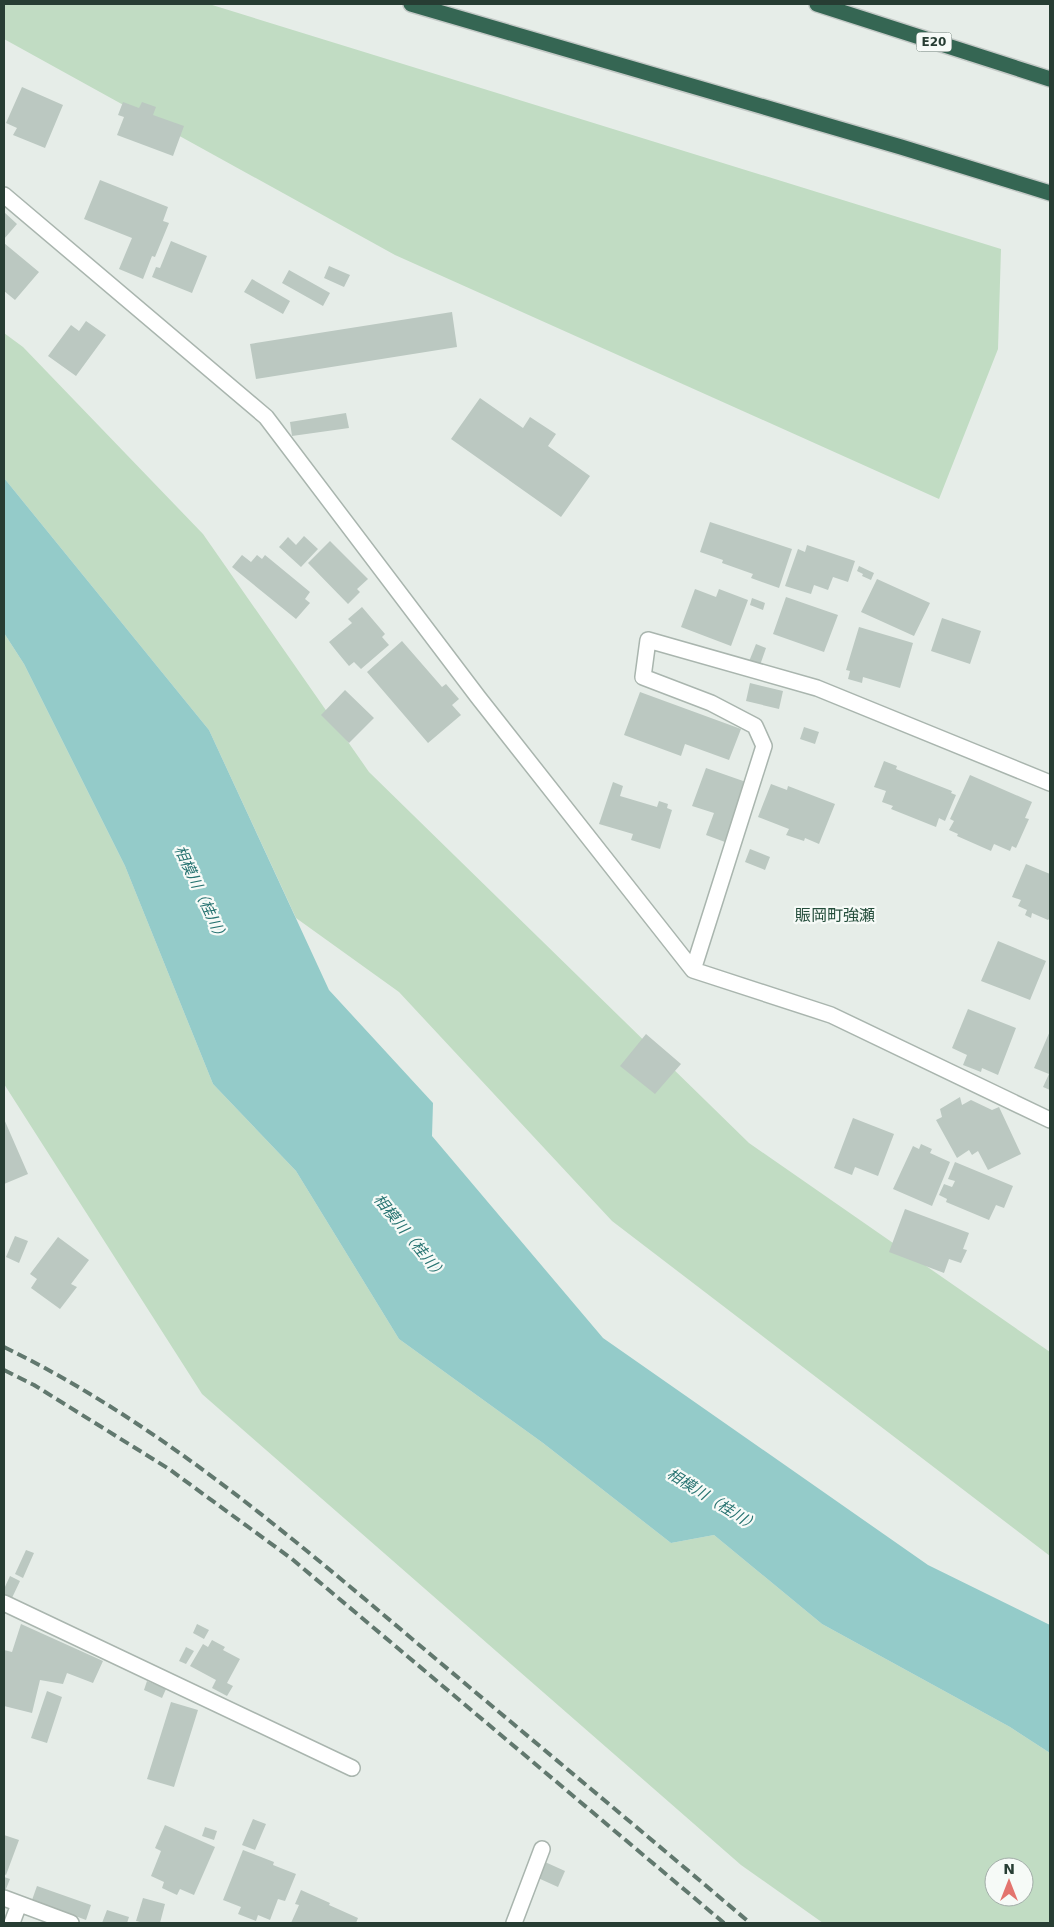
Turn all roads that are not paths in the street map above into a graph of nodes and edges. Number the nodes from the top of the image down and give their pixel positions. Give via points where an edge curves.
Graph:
1 (411, 4) edge
2 (817, 4) edge
3 (1050, 80) edge
4 (1050, 193) edge
5 (4, 195) edge
6 (1050, 783) edge
7 (693, 970) junction
8 (1050, 1120) edge
9 (4, 1603) edge
10 (352, 1768) dead end
11 (542, 1849) dead end
12 (4, 1898) edge
13 (19, 1904) junction
14 (12, 1923) edge
15 (71, 1923) edge
16 (514, 1923) edge

1 - 4 highway
2 - 3 highway, E20
5 - 7 street via 266,417 478,697
6 - 7 street via 817,688 648,640 643,677 712,703 754,726 764,746
7 - 8 street via 831,1015
9 - 10 street
11 - 16 street
12 - 13 street
13 - 14 street
13 - 15 street

